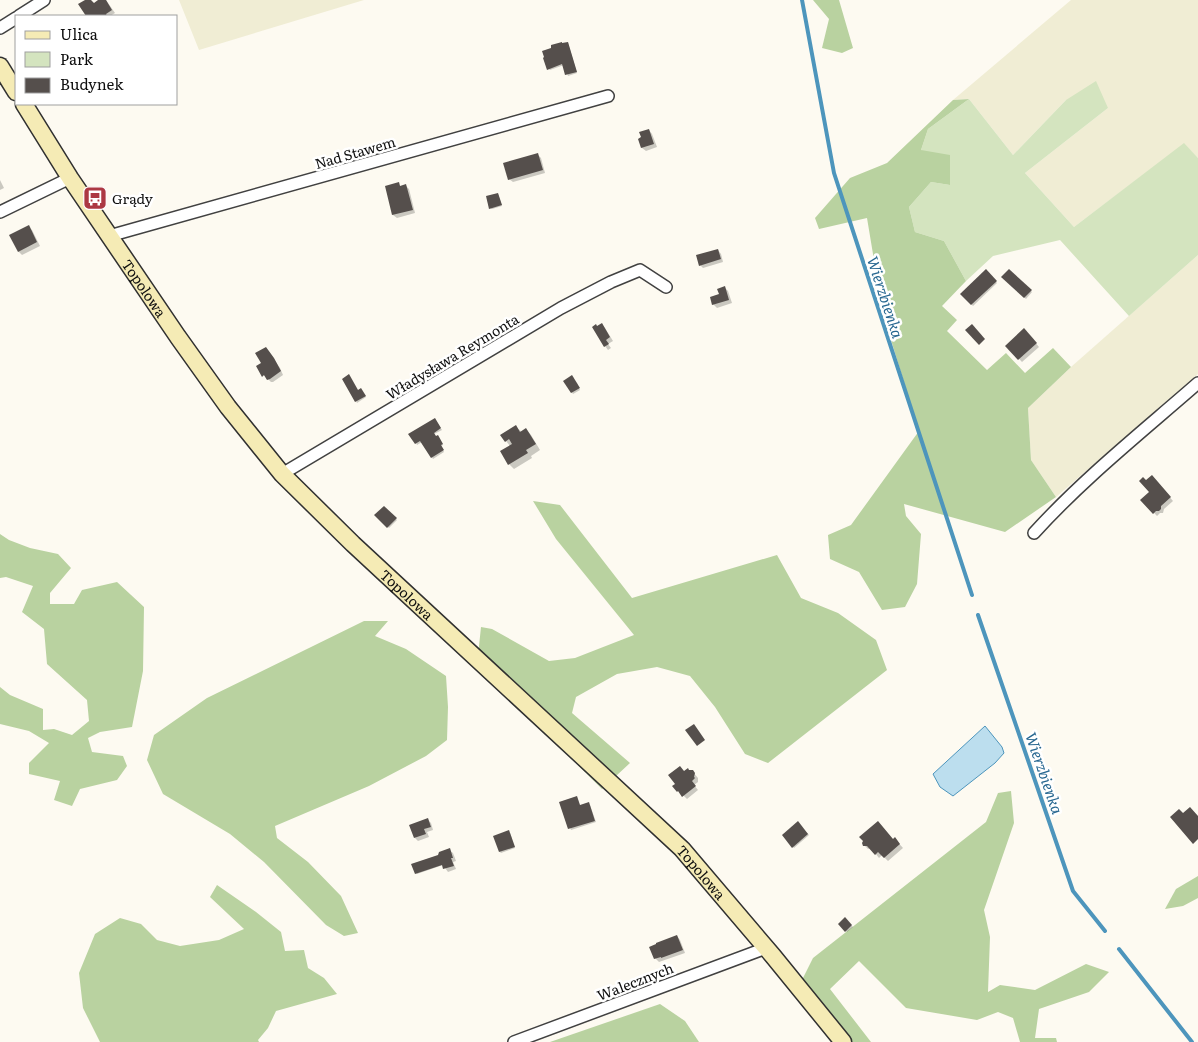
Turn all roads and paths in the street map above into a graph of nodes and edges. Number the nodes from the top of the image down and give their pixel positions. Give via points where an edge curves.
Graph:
1 (44, 0) edge
2 (20, 15) edge
3 (15, 18) edge
4 (0, 28) edge
5 (0, 66) edge
6 (15, 90) edge
7 (608, 96) dead end
8 (25, 105) edge
9 (70, 178) junction
10 (0, 212) edge
11 (109, 236) junction
12 (666, 287) dead end
13 (1198, 384) edge
14 (282, 474) junction
15 (1034, 533) dead end
16 (766, 948) junction
17 (514, 1042) edge
18 (843, 1042) edge

1 - 2 street
3 - 4 street
5 - 6 street
7 - 11 street, Nad Stawem
8 - 9 street, Topolowa
9 - 10 street
9 - 11 street, Topolowa
11 - 14 street, Topolowa via 223,399
12 - 14 street, Władysława Reymonta via 640,270 611,282 561,308
13 - 15 street via 1084,483
14 - 16 street, Topolowa via 353,544 682,849
16 - 17 street, Walecznych
16 - 18 street, Topolowa

